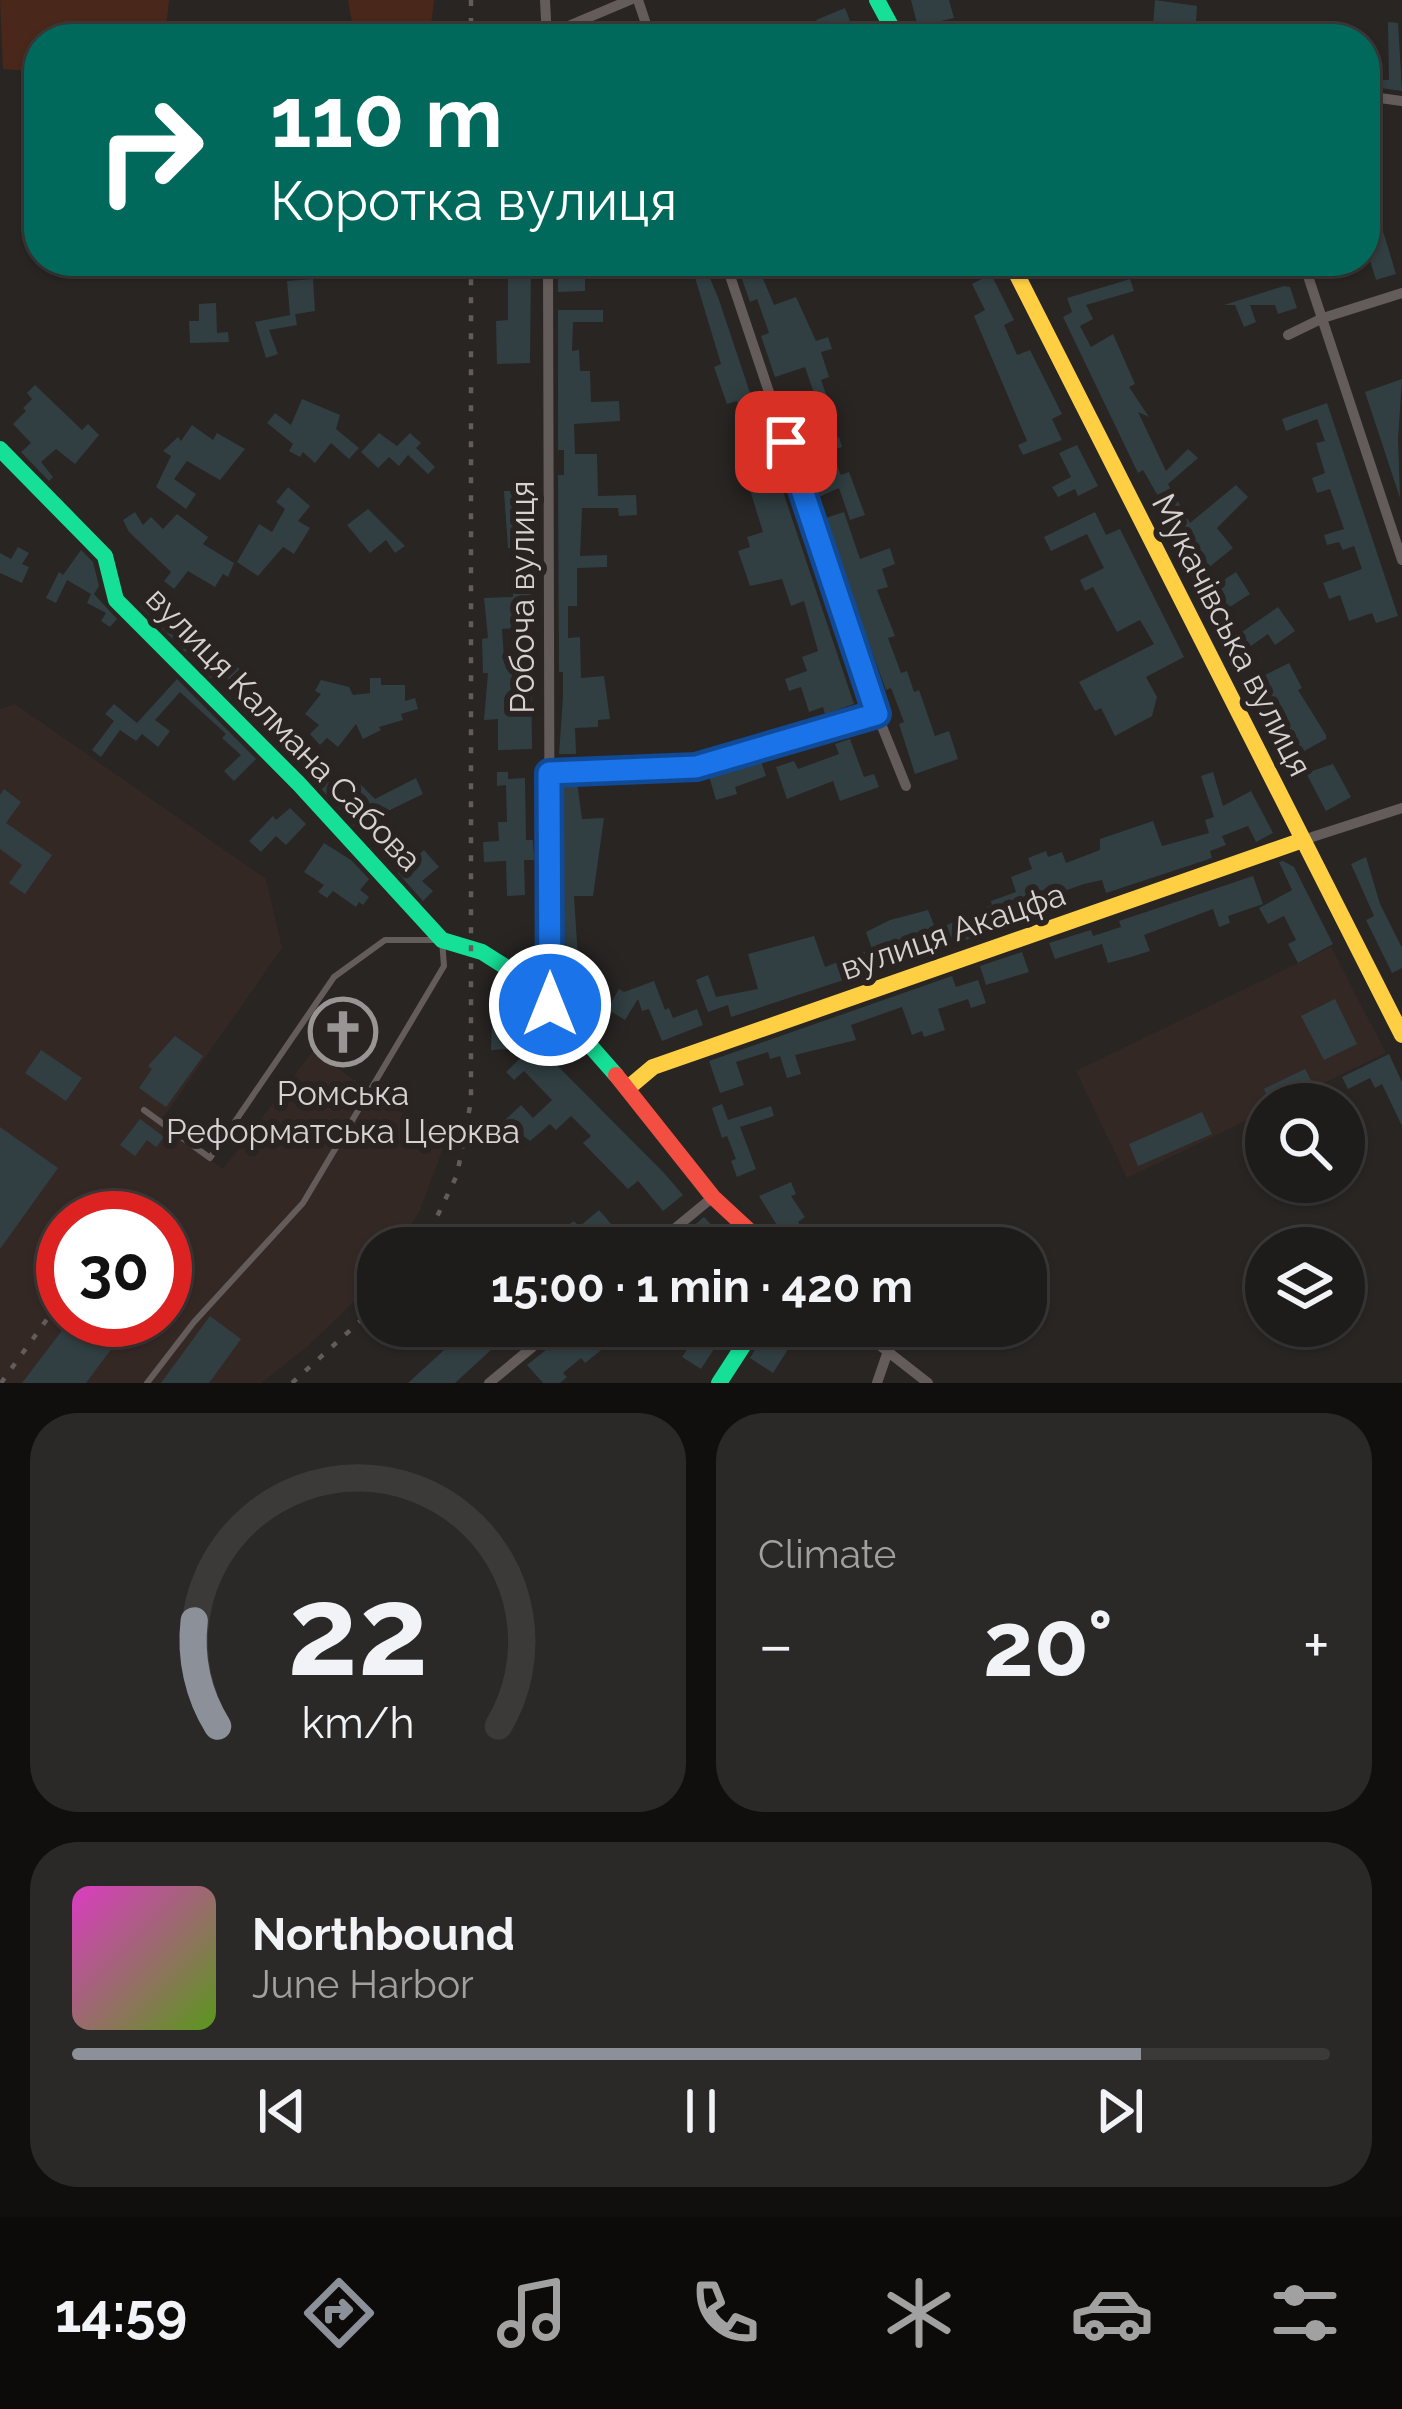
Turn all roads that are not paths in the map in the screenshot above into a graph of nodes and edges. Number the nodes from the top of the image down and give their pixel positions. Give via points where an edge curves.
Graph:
1 (634, 0) edge
2 (578, 24) edge
3 (548, 276) edge
4 (730, 276) edge
5 (1018, 276) edge
6 (1308, 276) edge
7 (1402, 293) edge
8 (1323, 317) junction
9 (1288, 335) dead end
10 (0, 449) edge
11 (1402, 560) edge
12 (877, 714) junction
13 (549, 773) junction
14 (906, 786) dead end
15 (1402, 808) edge
16 (1303, 840) junction
17 (442, 940) junction
18 (550, 1005) junction
19 (1402, 1035) edge
20 (628, 1088) junction
21 (144, 1110) dead end
22 (713, 1197) junction
23 (677, 1227) edge
24 (745, 1227) edge
25 (533, 1347) edge
26 (742, 1347) edge
27 (878, 1347) edge
28 (886, 1354) junction
29 (147, 1383) edge
30 (489, 1383) edge
31 (718, 1383) edge
32 (877, 1383) edge
33 (928, 1383) edge

1 - 2 street
3 - 13 street, Робоча вулиця
4 - 12 street
5 - 16 main road, Мукачівська вулиця
6 - 8 street
7 - 8 street
8 - 9 street
8 - 11 street
10 - 17 main road, вулиця Калмана Сабова via 106,556 116,600
12 - 13 street via 696,767
12 - 14 street
13 - 18 street, Робоча вулиця
15 - 16 street
16 - 19 main road, Мукачівська вулиця
16 - 20 main road, вулиця Акацфа via 653,1067
17 - 18 main road via 472,944 521,974
17 - 21 lane via 385,940 334,977 210,1158
17 - 29 lane via 444,966 302,1203
18 - 20 main road
20 - 22 main road
22 - 23 street
22 - 24 main road
25 - 30 street
26 - 31 main road
27 - 28 street
28 - 32 street
28 - 33 street

